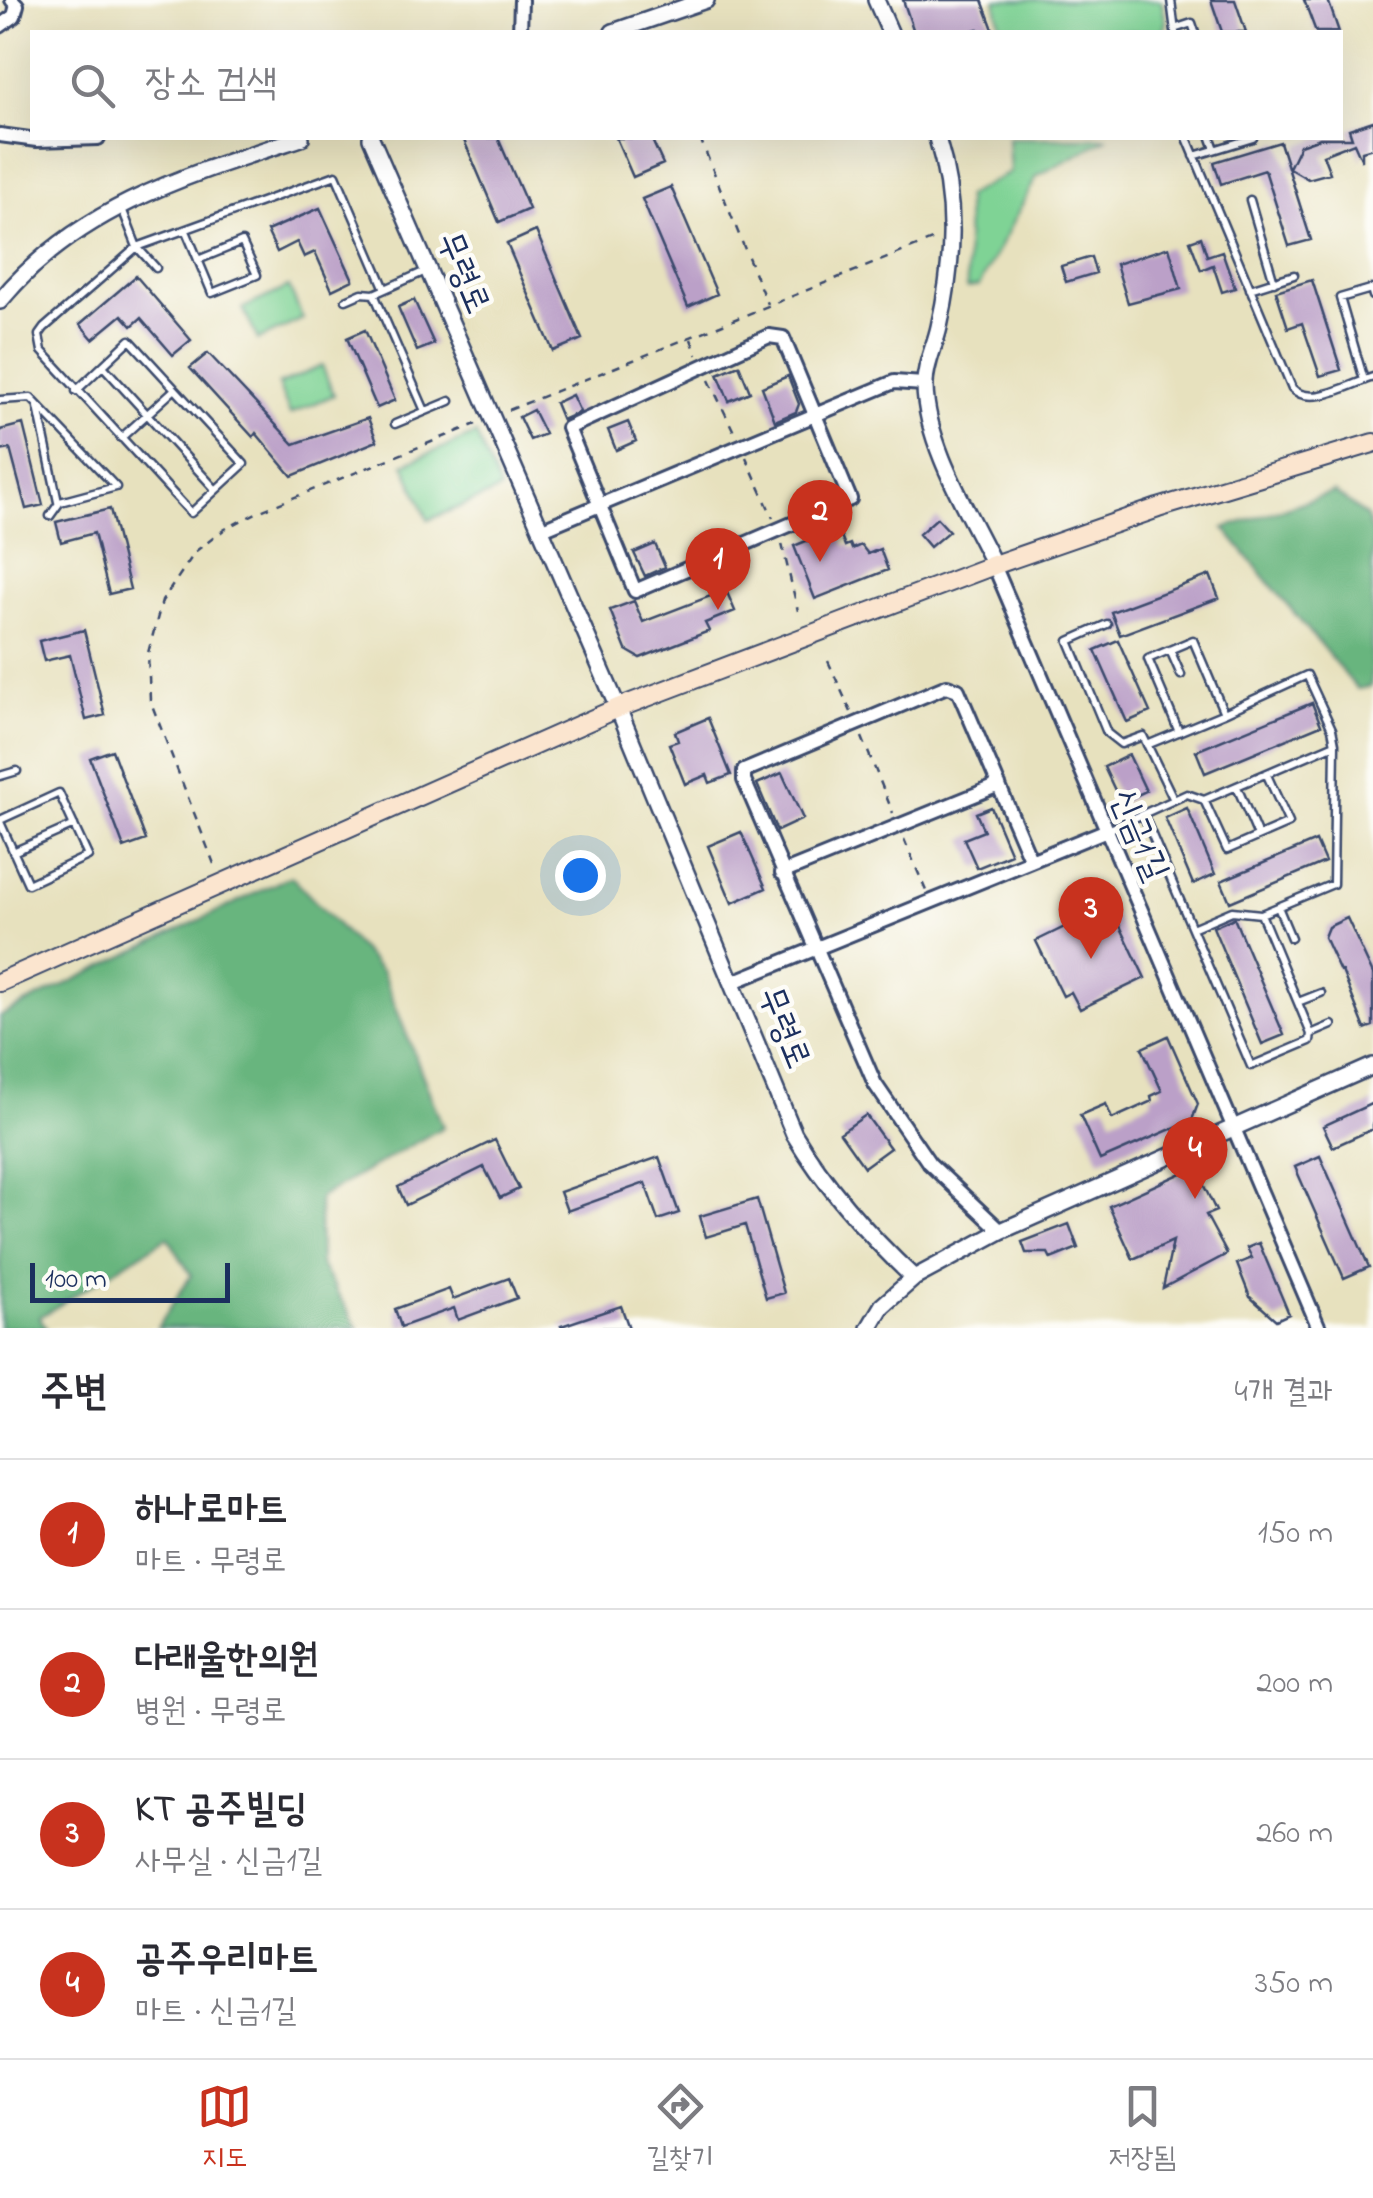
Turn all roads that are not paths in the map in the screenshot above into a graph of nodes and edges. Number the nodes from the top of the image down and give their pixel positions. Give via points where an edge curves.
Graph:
1 (12, 0) edge
2 (521, 0) edge
3 (706, 0) edge
4 (876, 0) edge
5 (1182, 0) edge
6 (1172, 2) edge
7 (0, 26) edge
8 (520, 30) edge
9 (619, 30) edge
10 (889, 30) edge
11 (1176, 30) edge
12 (0, 135) edge
13 (30, 139) edge
14 (296, 140) edge
15 (372, 140) edge
16 (937, 140) edge
17 (1187, 140) edge
18 (1212, 140) edge
19 (1246, 140) edge
20 (1214, 149) junction
21 (1194, 156) junction
22 (1250, 200) dead end
23 (120, 204) junction
24 (186, 231) junction
25 (137, 247) junction
26 (198, 260) junction
27 (156, 268) dead end
28 (429, 270) junction
29 (1294, 275) dead end
30 (1274, 282) junction
31 (1250, 289) junction
32 (385, 290) junction
33 (374, 294) junction
34 (1373, 296) edge
35 (346, 300) dead end
36 (0, 301) edge
37 (102, 366) junction
38 (1373, 377) edge
39 (1364, 380) junction
40 (924, 384) junction
41 (76, 390) junction
42 (175, 390) junction
43 (0, 400) edge
44 (450, 401) dead end
45 (37, 405) junction
46 (425, 411) junction
47 (814, 414) junction
48 (147, 415) junction
49 (395, 424) dead end
50 (121, 438) junction
51 (1373, 444) edge
52 (216, 490) junction
53 (59, 504) junction
54 (600, 505) junction
55 (50, 516) dead end
56 (540, 530) junction
57 (994, 565) junction
58 (1107, 624) dead end
59 (1170, 650) junction
60 (1181, 675) dead end
61 (618, 708) junction
62 (1224, 712) junction
63 (1179, 732) junction
64 (1335, 744) junction
65 (1147, 745) junction
66 (18, 771) dead end
67 (1268, 775) junction
68 (0, 776) edge
69 (999, 786) junction
70 (1237, 787) junction
71 (1174, 800) junction
72 (1204, 800) junction
73 (1143, 814) junction
74 (0, 821) edge
75 (74, 825) junction
76 (1107, 830) junction
77 (1258, 836) junction
78 (13, 852) junction
79 (1031, 861) junction
80 (782, 873) junction
81 (1278, 907) junction
82 (1261, 914) junction
83 (1192, 928) junction
84 (1291, 938) dead end
85 (815, 949) junction
86 (0, 982) edge
87 (733, 982) junction
88 (1321, 993) dead end
89 (1298, 1002) junction
90 (1332, 1025) dead end
91 (1311, 1034) junction
92 (1373, 1066) edge
93 (1233, 1126) junction
94 (1000, 1231) junction
95 (914, 1278) junction
96 (868, 1328) edge
97 (1319, 1328) edge

1 - 7 street via 14,16
2 - 8 street
3 - 9 street
4 - 10 street
5 - 6 lane
6 - 11 lane
12 - 13 street
14 - 23 street
15 - 28 street, 무령로
16 - 40 street via 952,200 952,250
17 - 21 lane
18 - 20 lane
19 - 20 lane
20 - 21 lane
21 - 31 lane
22 - 30 lane
23 - 25 lane
23 - 36 street via 52,248
24 - 25 lane
24 - 26 lane
24 - 32 lane via 336,176
25 - 27 lane
25 - 41 lane via 39,335 42,351
26 - 26 lane via 212,293 256,275 242,242
28 - 32 lane
28 - 56 street, 무령로
29 - 30 lane
30 - 31 lane
31 - 39 lane via 1296,394 1312,397
32 - 33 lane
33 - 35 lane
33 - 46 lane
34 - 39 lane via 1371,289 1340,298
37 - 41 lane
37 - 42 lane via 130,340
37 - 48 lane
38 - 39 lane
40 - 47 street via 894,382
40 - 57 street via 943,456
41 - 50 lane
42 - 48 lane
42 - 52 lane via 244,464
43 - 45 lane via 30,398
44 - 46 lane
45 - 53 lane
45 - 53 lane via 116,488
46 - 49 lane
47 - 54 street
47 - 54 street via 783,338 769,336 568,428
47 - 54 street via 850,499 779,532 635,591
48 - 50 lane
48 - 52 lane
50 - 52 lane via 191,513
51 - 57 main road
53 - 55 lane
54 - 56 street
56 - 61 street, 무령로
57 - 61 main road
57 - 76 street, 신금1길
58 - 65 lane via 1069,641 1106,733 1120,744 1143,736
59 - 60 lane
59 - 62 lane via 1193,640
59 - 63 lane via 1148,659
61 - 86 main road
61 - 87 street, 무령로
62 - 63 lane
62 - 64 lane via 1306,675
63 - 65 lane
64 - 67 lane
64 - 81 lane via 1333,884
65 - 71 lane
66 - 68 lane
67 - 70 lane
67 - 77 lane via 1289,822
69 - 79 street
69 - 80 street
69 - 80 street via 958,690 947,686 744,770
70 - 72 lane
70 - 77 lane
71 - 72 lane via 1187,794
71 - 73 lane
72 - 77 lane via 1227,850
73 - 76 lane
73 - 83 lane
74 - 75 lane via 59,793
74 - 78 lane
75 - 78 lane
75 - 78 lane via 88,856 28,884
76 - 79 street
76 - 93 street, 신금1길
79 - 85 street
80 - 85 street
81 - 82 lane
81 - 84 lane
82 - 83 lane via 1232,911
82 - 89 lane
83 - 91 lane via 1252,1066 1310,1041
85 - 87 street
85 - 94 street via 894,1116 929,1163
87 - 95 street, 무령로 via 794,1134 819,1176
88 - 89 lane
89 - 91 lane
90 - 91 lane
92 - 93 street
93 - 94 street
93 - 97 street, 신금1길
94 - 95 street
95 - 96 street

